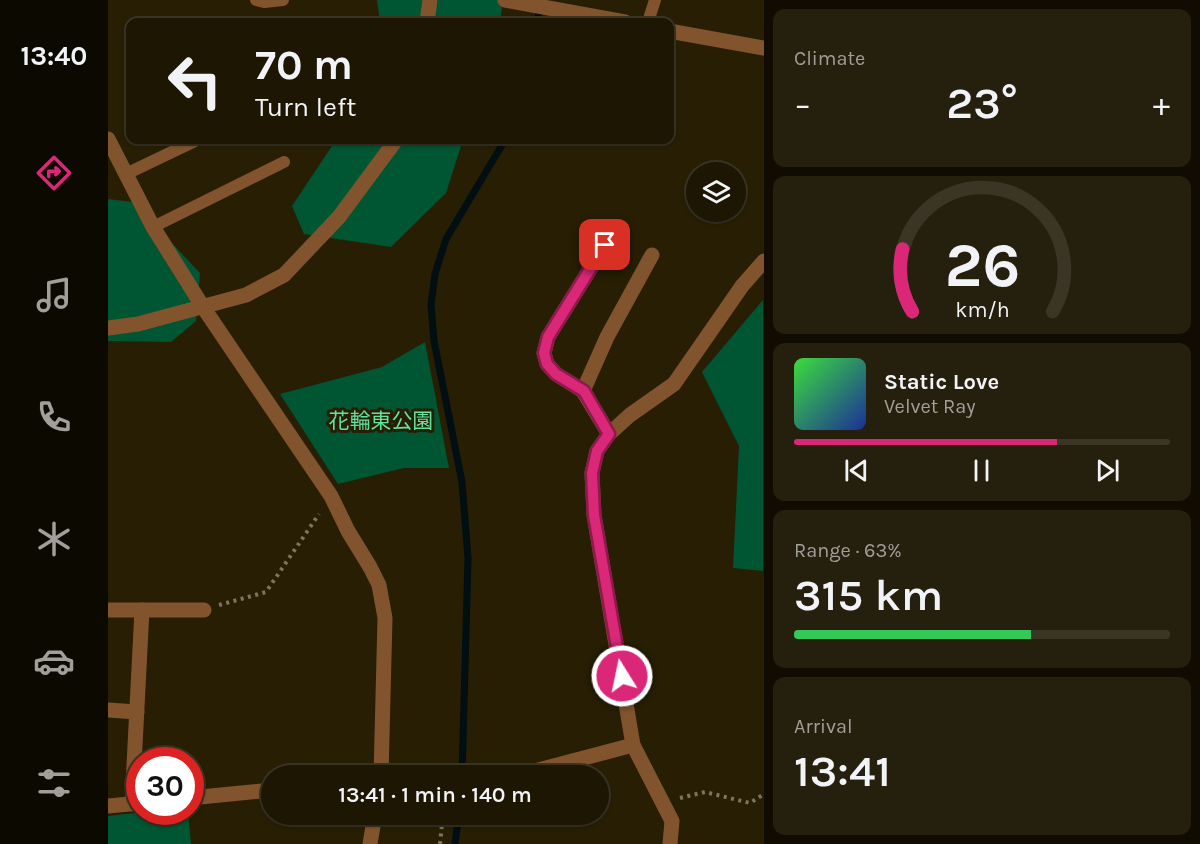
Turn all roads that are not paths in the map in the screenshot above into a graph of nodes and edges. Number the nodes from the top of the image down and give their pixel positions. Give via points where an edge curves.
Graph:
1 (256, 0) edge
2 (283, 0) edge
3 (430, 0) edge
4 (505, 0) edge
5 (656, 0) edge
6 (428, 18) edge
7 (603, 18) edge
8 (649, 18) edge
9 (674, 32) edge
10 (764, 48) edge
11 (108, 139) edge
12 (189, 144) edge
13 (393, 144) edge
14 (284, 162) dead end
15 (126, 174) junction
16 (153, 227) junction
17 (605, 245) dead end
18 (652, 255) dead end
19 (764, 261) edge
20 (203, 307) junction
21 (108, 328) edge
22 (584, 391) junction
23 (609, 434) junction
24 (108, 610) edge
25 (142, 610) junction
26 (204, 610) road end
27 (108, 710) edge
28 (137, 712) junction
29 (633, 745) junction
30 (137, 747) edge
31 (381, 765) edge
32 (557, 765) edge
33 (261, 791) edge
34 (204, 797) edge
35 (126, 804) edge
36 (108, 806) edge
37 (373, 825) edge
38 (370, 844) edge
39 (670, 844) edge

1 - 2 lane
3 - 6 street
4 - 7 street
5 - 8 lane
9 - 10 street
11 - 15 street
12 - 15 lane
13 - 20 street via 339,217 284,275 246,295
14 - 16 lane
15 - 16 street
16 - 20 street
17 - 22 street via 548,337 544,353 556,374
18 - 22 street via 607,337
19 - 23 street via 674,384
20 - 21 street
20 - 31 street via 331,496 379,585 385,618
22 - 23 street
23 - 29 street via 597,451 592,473 594,515
24 - 25 street
25 - 26 street
25 - 28 street
27 - 28 street
28 - 30 street
29 - 32 street
29 - 39 street via 672,821
33 - 34 street
35 - 36 street
37 - 38 street

